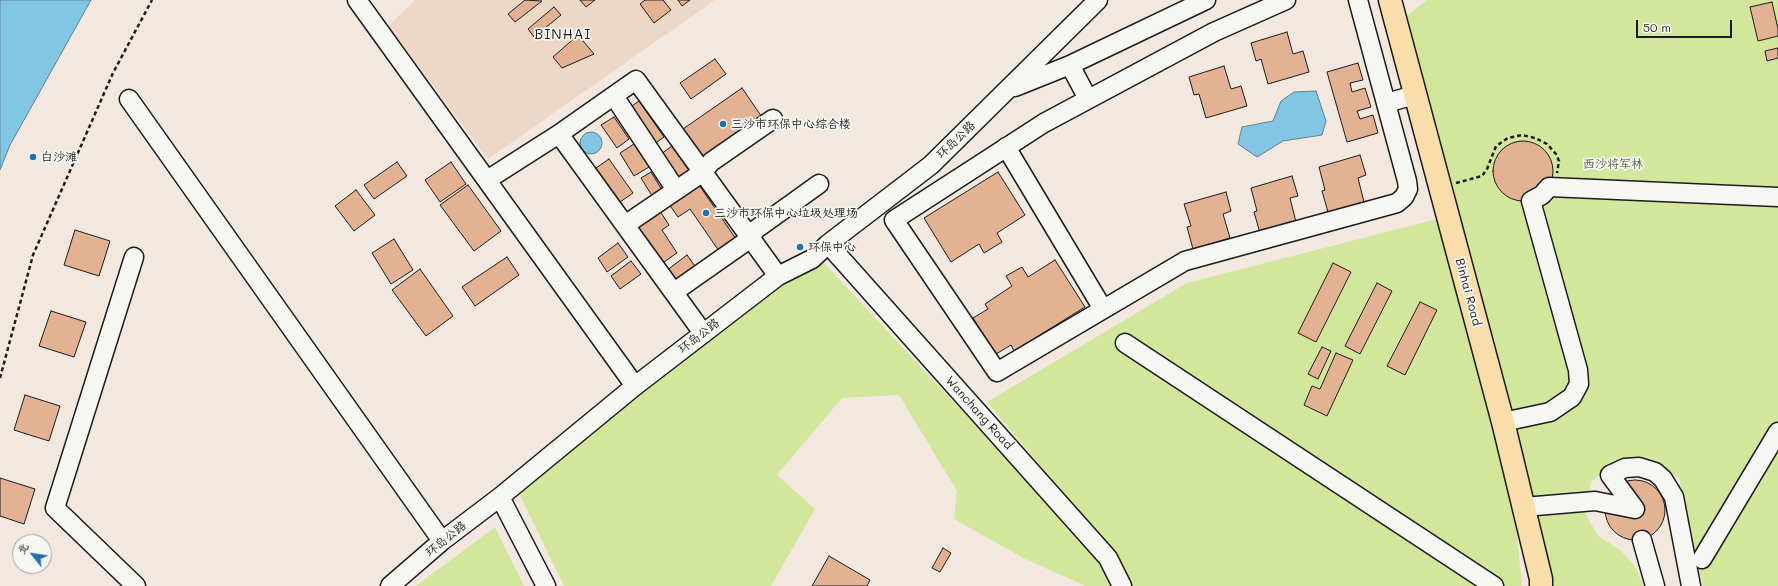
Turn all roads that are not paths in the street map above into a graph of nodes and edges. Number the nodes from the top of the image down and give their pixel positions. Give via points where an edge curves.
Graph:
1 (357, 0) edge
2 (1098, 0) edge
3 (1206, 0) edge
4 (1286, 0) edge
5 (1358, 0) edge
6 (1390, 0) edge
7 (1070, 65) junction
8 (1009, 89) junction
9 (1416, 95) junction
10 (614, 96) junction
11 (129, 99) dead end
12 (1088, 99) junction
13 (1386, 103) junction
14 (773, 119) dead end
15 (559, 134) junction
16 (1006, 147) junction
17 (703, 172) junction
18 (487, 180) junction
19 (819, 184) dead end
20 (676, 190) junction
21 (1778, 197) edge
22 (625, 224) junction
23 (751, 238) junction
24 (828, 244) junction
25 (134, 257) dead end
26 (778, 276) junction
27 (674, 292) junction
28 (1103, 309) junction
29 (703, 333) junction
30 (1126, 343) dead end
31 (635, 386) junction
32 (1503, 422) junction
33 (1778, 432) edge
34 (500, 497) junction
35 (1524, 507) junction
36 (1642, 540) dead end
37 (442, 541) junction
38 (1702, 559) dead end
39 (136, 586) edge
40 (390, 586) edge
41 (546, 586) edge
42 (1122, 586) edge
43 (1494, 586) edge
44 (1541, 586) edge
45 (1655, 586) edge
46 (1691, 586) edge

1 - 18 street
2 - 8 street, 环岛公路
3 - 7 street
4 - 12 street via 1214,32
5 - 13 street
6 - 9 main road, Binhai Road
7 - 8 street
7 - 12 street
8 - 24 street, 环岛公路 via 931,165
9 - 13 street
9 - 32 main road, Binhai Road
10 - 15 street
10 - 17 street via 636,80
10 - 20 street
11 - 37 street
12 - 16 street via 1044,122
13 - 28 street via 1408,190 1404,197 1397,202 1185,261
14 - 17 street via 712,162
15 - 18 street
15 - 22 street
16 - 28 street
16 - 28 street via 894,220 997,372
17 - 20 street
17 - 23 street
18 - 31 street
19 - 23 street via 755,230
20 - 22 street
21 - 32 street via 1550,188 1531,201 1578,370 1578,384 1572,397 1550,412
22 - 27 street
23 - 26 street
23 - 27 street
24 - 26 street, 环岛公路 via 812,259
24 - 42 street, Wanchang Road via 1108,558
25 - 39 street via 55,508
26 - 29 street, 环岛公路
27 - 29 street
29 - 31 street, 环岛公路
30 - 43 street
31 - 34 street, 环岛公路
32 - 35 main road, Binhai Road
33 - 38 street
34 - 37 street, 环岛公路
34 - 41 street
35 - 44 main road, Binhai Road
35 - 46 street via 1595,501 1636,509 1610,475 1625,468 1639,467 1655,472 1663,479 1674,497
36 - 45 street
37 - 40 street, 环岛公路

